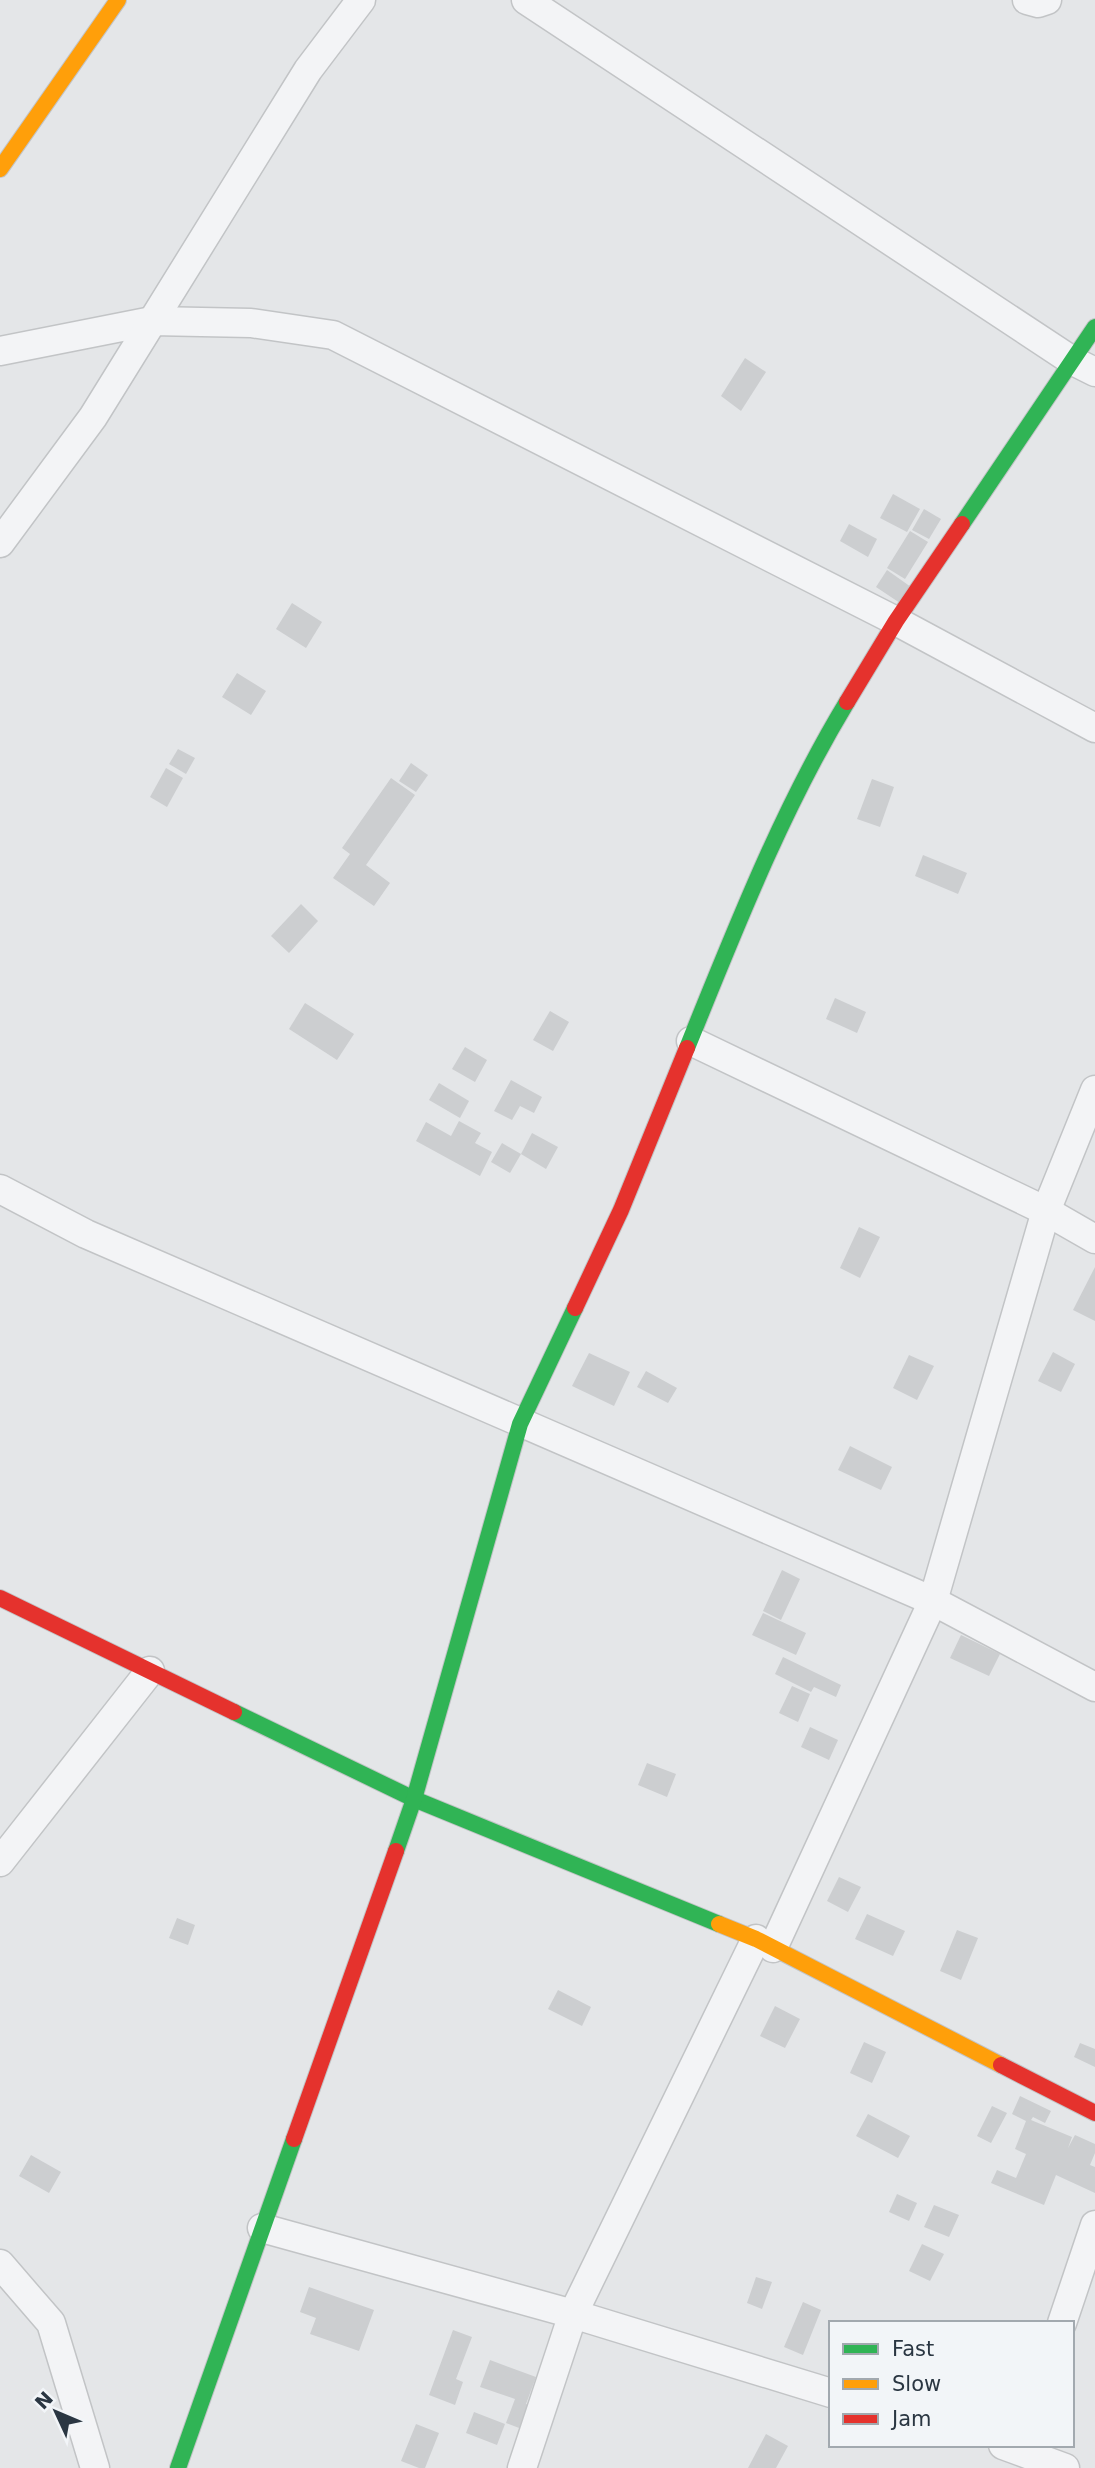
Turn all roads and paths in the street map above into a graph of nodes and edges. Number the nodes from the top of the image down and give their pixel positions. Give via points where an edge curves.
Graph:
1 (118, 0) edge
2 (361, 0) edge
3 (526, 0) edge
4 (1027, 0) edge
5 (1047, 0) edge
6 (0, 169) edge
7 (152, 321) junction
8 (1095, 327) edge
9 (0, 351) edge
10 (1083, 366) edge
11 (0, 543) edge
12 (896, 621) junction
13 (1095, 728) edge
14 (691, 1041) junction
15 (1095, 1090) edge
16 (0, 1189) edge
17 (1046, 1212) junction
18 (1095, 1239) edge
19 (520, 1424) junction
20 (0, 1598) edge
21 (933, 1601) junction
22 (150, 1671) junction
23 (1095, 1686) edge
24 (414, 1799) junction
25 (0, 1863) edge
26 (764, 1944) junction
27 (1095, 2113) edge
28 (1095, 2225) edge
29 (262, 2228) junction
30 (0, 2264) edge
31 (573, 2314) junction
32 (1063, 2321) edge
33 (829, 2392) edge
34 (1014, 2452) edge
35 (95, 2468) edge
36 (178, 2468) edge
37 (522, 2468) edge
38 (1065, 2468) edge

1 - 6 street
2 - 7 street via 308,70
3 - 10 street
4 - 5 street
7 - 9 street
7 - 11 street via 93,417
7 - 12 street via 251,323 333,335
8 - 10 street
10 - 12 street
12 - 13 street
12 - 14 street via 822,743 760,872
14 - 17 street
14 - 19 street via 621,1210
15 - 17 street
16 - 19 street via 86,1234
17 - 18 street
17 - 21 street
19 - 21 street
19 - 24 street
20 - 22 street
21 - 23 street
21 - 26 street
22 - 24 street
22 - 25 street
24 - 26 street
24 - 29 street
26 - 27 street
26 - 31 street
28 - 32 street
29 - 31 street
29 - 36 street
30 - 35 street via 51,2323
31 - 33 street
31 - 37 street
34 - 38 street

